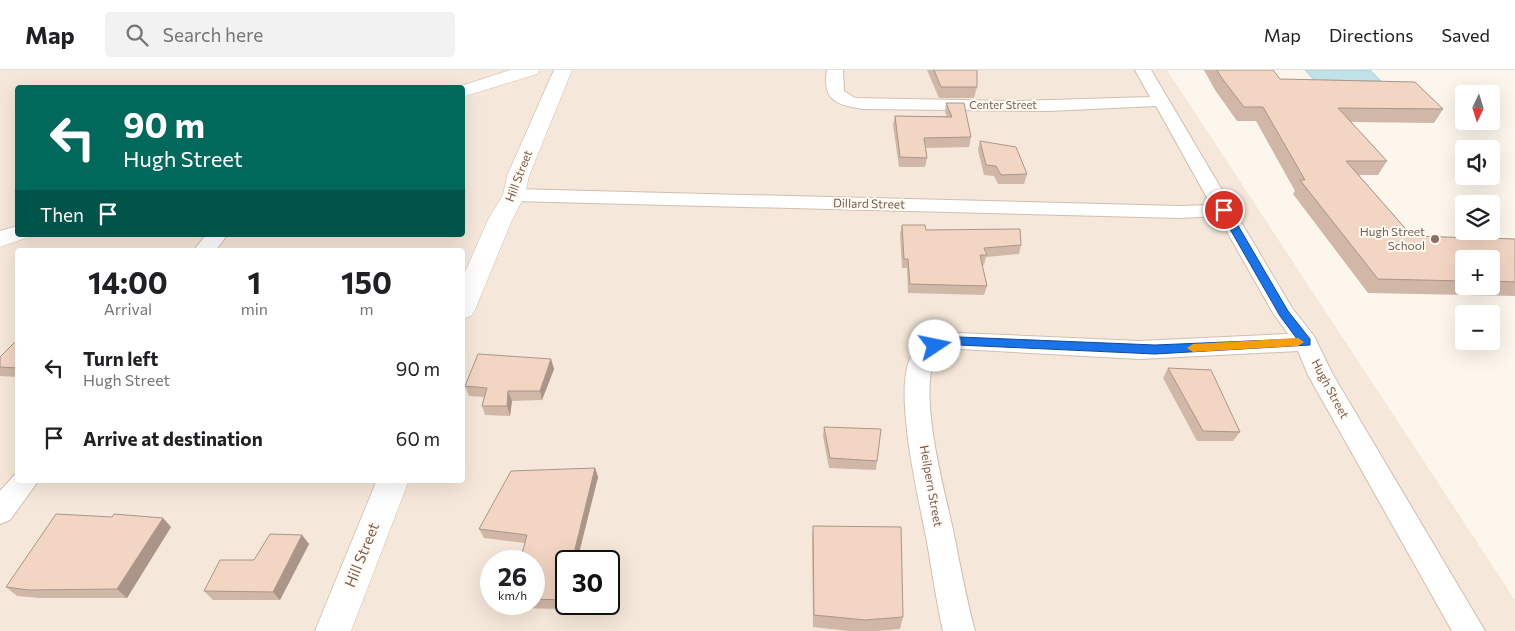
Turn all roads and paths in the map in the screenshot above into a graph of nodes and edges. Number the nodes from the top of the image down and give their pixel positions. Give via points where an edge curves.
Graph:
1 (530, 70) edge
2 (563, 70) edge
3 (835, 70) edge
4 (1143, 70) edge
5 (465, 90) edge
6 (1161, 101) junction
7 (514, 196) junction
8 (1224, 210) junction
9 (15, 234) edge
10 (216, 237) edge
11 (0, 239) edge
12 (207, 248) edge
13 (465, 303) edge
14 (1306, 342) junction
15 (23, 483) edge
16 (392, 483) edge
17 (0, 512) edge
18 (333, 631) edge
19 (958, 631) edge
20 (1469, 631) edge

1 - 5 street
2 - 7 street, Hill Street via 518,176
3 - 6 street, Center Street via 834,92 845,101 864,104 1126,104
4 - 6 street, Hugh Street
6 - 8 street, Hugh Street
7 - 8 street, Dillard Street via 1180,212
7 - 13 street, Hill Street via 500,220
8 - 14 street, Hugh Street via 1284,314
9 - 11 street
10 - 12 street
14 - 19 street, Heilpern Street via 1148,350 959,341 935,346 921,360 917,375 918,405
14 - 20 street, Hugh Street via 1320,375
15 - 17 street
16 - 18 street, Hill Street

